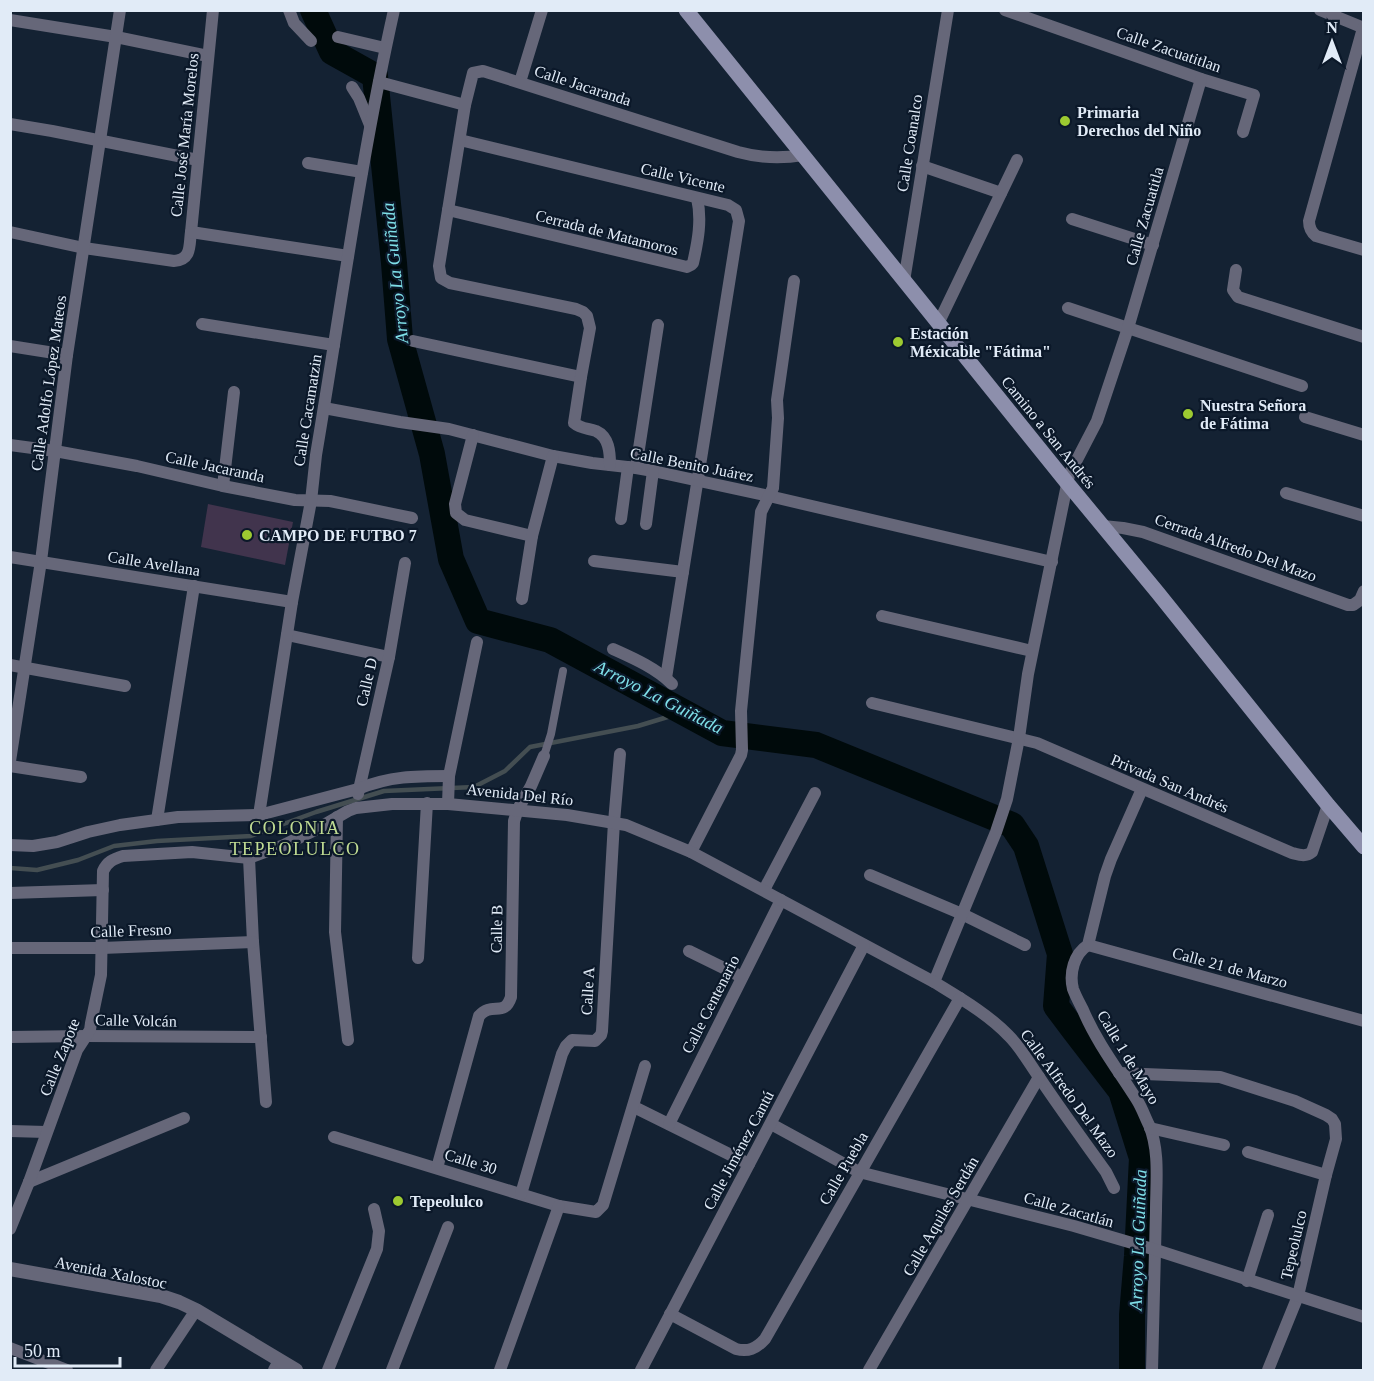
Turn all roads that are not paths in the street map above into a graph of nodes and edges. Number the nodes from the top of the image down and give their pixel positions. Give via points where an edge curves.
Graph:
1 (120, 10) edge
2 (213, 10) edge
3 (289, 10) edge
4 (394, 10) edge
5 (542, 10) edge
6 (686, 10) edge
7 (948, 10) edge
8 (1005, 10) edge
9 (1320, 10) edge
10 (10, 20) edge
11 (1363, 28) edge
12 (116, 37) junction
13 (339, 37) dead end
14 (311, 41) dead end
15 (386, 48) junction
16 (208, 56) junction
17 (1201, 79) junction
18 (520, 82) junction
19 (378, 84) junction
20 (352, 87) dead end
21 (465, 105) junction
22 (371, 123) junction
23 (10, 124) edge
24 (1243, 132) dead end
25 (99, 140) junction
26 (460, 140) junction
27 (802, 155) junction
28 (198, 160) junction
29 (1017, 160) dead end
30 (308, 162) dead end
31 (922, 166) junction
32 (362, 172) junction
33 (1001, 193) junction
34 (697, 198) junction
35 (448, 210) junction
36 (1072, 219) dead end
37 (10, 232) edge
38 (191, 232) junction
39 (1153, 244) junction
40 (84, 248) junction
41 (1364, 250) edge
42 (348, 256) junction
43 (1236, 270) dead end
44 (904, 281) junction
45 (794, 282) dead end
46 (1068, 308) dead end
47 (202, 324) dead end
48 (938, 324) junction
49 (658, 325) dead end
50 (1128, 328) junction
51 (1364, 337) edge
52 (413, 341) dead end
53 (334, 345) junction
54 (10, 346) edge
55 (67, 355) junction
56 (581, 377) junction
57 (1302, 386) dead end
58 (234, 392) dead end
59 (324, 408) junction
60 (1305, 417) dead end
61 (473, 435) junction
62 (1364, 435) edge
63 (10, 445) edge
64 (55, 451) junction
65 (553, 456) junction
66 (610, 465) junction
67 (632, 467) junction
68 (653, 471) junction
69 (697, 481) junction
70 (1068, 484) junction
71 (223, 486) junction
72 (1286, 493) dead end
73 (769, 496) junction
74 (311, 501) junction
75 (1364, 516) edge
76 (412, 518) dead end
77 (621, 519) dead end
78 (646, 524) dead end
79 (1103, 526) junction
80 (532, 536) junction
81 (10, 557) edge
82 (41, 561) junction
83 (594, 561) dead end
84 (1052, 562) junction
85 (405, 563) dead end
86 (683, 572) junction
87 (194, 586) junction
88 (1364, 591) edge
89 (522, 599) dead end
90 (292, 602) junction
91 (882, 616) dead end
92 (287, 635) junction
93 (477, 642) dead end
94 (613, 649) dead end
95 (1032, 651) junction
96 (389, 657) junction
97 (10, 665) edge
98 (24, 667) junction
99 (563, 671) dead end
100 (125, 686) dead end
101 (872, 703) dead end
102 (1019, 738) junction
103 (620, 754) dead end
104 (544, 756) joint
105 (10, 761) edge
106 (10, 766) edge
107 (81, 777) dead end
108 (449, 777) junction
109 (1142, 789) junction
110 (815, 793) dead end
111 (357, 798) junction
112 (448, 799) junction
113 (427, 804) junction
114 (1328, 805) junction
115 (518, 809) junction
116 (259, 815) junction
117 (337, 817) junction
118 (157, 820) junction
119 (614, 822) junction
120 (10, 845) edge
121 (1364, 847) edge
122 (691, 852) junction
123 (249, 858) junction
124 (870, 875) dead end
125 (103, 890) junction
126 (764, 890) junction
127 (10, 893) edge
128 (782, 900) junction
129 (962, 914) junction
130 (253, 942) junction
131 (864, 945) junction
132 (1025, 945) dead end
133 (1088, 945) junction
134 (10, 948) edge
135 (102, 948) junction
136 (689, 951) dead end
137 (418, 958) dead end
138 (742, 977) junction
139 (934, 982) junction
140 (960, 998) junction
141 (1364, 1021) edge
142 (86, 1036) junction
143 (10, 1037) edge
144 (261, 1037) junction
145 (348, 1040) dead end
146 (645, 1066) dead end
147 (1119, 1073) junction
148 (1039, 1077) junction
149 (266, 1102) dead end
150 (634, 1107) junction
151 (184, 1118) dead end
152 (669, 1124) junction
153 (771, 1124) junction
154 (1150, 1128) junction
155 (10, 1131) edge
156 (46, 1132) junction
157 (334, 1137) dead end
158 (1224, 1145) dead end
159 (1248, 1152) dead end
160 (749, 1164) junction
161 (437, 1168) junction
162 (860, 1172) junction
163 (1326, 1175) junction
164 (29, 1182) junction
165 (1114, 1188) dead end
166 (521, 1194) junction
167 (969, 1199) junction
168 (559, 1206) junction
169 (374, 1209) dead end
170 (1268, 1215) dead end
171 (448, 1227) dead end
172 (10, 1229) edge
173 (1151, 1249) junction
174 (10, 1269) edge
175 (1247, 1281) junction
176 (1298, 1296) junction
177 (196, 1310) junction
178 (670, 1314) junction
179 (1364, 1317) edge
180 (10, 1348) edge
181 (277, 1366) edge
182 (68, 1371) edge
183 (156, 1371) edge
184 (296, 1371) edge
185 (328, 1371) edge
186 (392, 1371) edge
187 (500, 1371) edge
188 (641, 1371) edge
189 (869, 1371) edge
190 (1152, 1371) edge
191 (1268, 1371) edge

1 - 12 street, Calle Adolfo López Mateos
2 - 16 street, Calle José María Morelos
3 - 14 street via 294,23
4 - 15 street, Calle Cacamatzin
5 - 18 street
6 - 27 main road, Camino a San Andrés
7 - 31 street, Calle Coanalco
8 - 17 street, Calle Zacuatitlan
9 - 11 street
10 - 12 street
11 - 41 street via 1309,227 1316,236
12 - 16 street
12 - 25 street, Calle Adolfo López Mateos
13 - 15 street
15 - 19 street, Calle Cacamatzin
16 - 28 street, Calle José María Morelos
17 - 24 street, Calle Zacuatitlan via 1254,95
17 - 39 street, Calle Zacuatitla
18 - 21 street, Calle Jacaranda via 476,71
18 - 27 street, Calle Jacaranda via 757,157
19 - 21 street
19 - 22 street, Calle Cacamatzin
20 - 22 street
21 - 26 street
22 - 32 street, Calle Cacamatzin
23 - 25 street
25 - 28 street
25 - 40 street, Calle Adolfo López Mateos
26 - 34 street, Calle Vicente
26 - 35 street
27 - 44 main road, Camino a San Andrés
28 - 38 street, Calle José María Morelos
29 - 33 street
30 - 32 street
31 - 33 street
31 - 44 street, Calle Coanalco
32 - 42 street, Calle Cacamatzin
33 - 48 street
34 - 35 street, Cerrada de Matamoros via 700,222 693,263 687,267
34 - 69 street, Calle Vicente via 732,206 739,221
35 - 56 street via 439,266 441,278 576,309 587,316 590,328
36 - 39 street
37 - 40 street
38 - 40 street, Calle José María Morelos via 188,254 183,260
38 - 42 street
39 - 50 street, Calle Zacuatitla
40 - 55 street, Calle Adolfo López Mateos
42 - 53 street, Calle Cacamatzin
43 - 51 street via 1233,290 1238,297
44 - 48 main road, Camino a San Andrés
45 - 73 street via 777,400 773,488
46 - 50 street
47 - 53 street
48 - 70 main road, Camino a San Andrés
49 - 67 street
50 - 57 street
50 - 70 street via 1097,421 1072,467
52 - 56 street
53 - 59 street, Calle Cacamatzin
54 - 55 street
55 - 64 street, Calle Adolfo López Mateos
56 - 66 street via 574,423 604,437
58 - 71 street
59 - 61 street, Calle Benito Juárez
59 - 74 street, Calle Cacamatzin
60 - 62 street
61 - 65 street, Calle Benito Juárez
61 - 80 street via 456,513 465,520
63 - 64 street, Calle Jacaranda
64 - 71 street, Calle Jacaranda
64 - 82 street, Calle Adolfo López Mateos
65 - 66 street, Calle Benito Juárez
65 - 80 street
66 - 67 street, Calle Benito Juárez
67 - 68 street, Calle Benito Juárez
67 - 77 street
68 - 69 street, Calle Benito Juárez
68 - 78 street
69 - 73 street, Calle Benito Juárez
69 - 86 street
70 - 79 main road, Camino a San Andrés
70 - 84 street
71 - 74 street, Calle Jacaranda
72 - 75 street
73 - 84 street, Calle Benito Juárez
73 - 122 street via 761,512 741,716 741,755
74 - 76 street, Calle Jacaranda via 330,501
74 - 90 street, Calle Cacamatzin
79 - 88 street, Cerrada Alfredo Del Mazo via 1143,532 1348,604 1357,603
79 - 114 main road, Camino a San Andrés
80 - 89 street
81 - 82 street, Calle Avellana
82 - 87 street, Calle Avellana
82 - 98 street, Calle Adolfo López Mateos
83 - 86 street
84 - 95 street
85 - 96 street, Calle D
86 - 94 street via 669,681
87 - 90 street, Calle Avellana
87 - 118 street
90 - 92 street, Calle Cacamatzin
91 - 95 street
92 - 96 street
92 - 116 street, Calle Cacamatzin
93 - 108 street
95 - 102 street
96 - 111 street, Calle D
97 - 98 street
98 - 100 street
98 - 105 street, Calle Adolfo López Mateos
99 - 104 street, Calle B
101 - 102 street, Privada San Andrés
102 - 109 street, Privada San Andrés
102 - 129 street via 1004,809
103 - 119 street, Calle A
104 - 115 street, Calle B
106 - 107 street
108 - 111 street via 408,776 372,784
108 - 112 street
109 - 114 street, Privada San Andrés via 1302,855 1312,852
109 - 133 street, Calle 1 de Mayo via 1105,876
110 - 126 street
111 - 113 street, Avenida Del Río
111 - 116 street
111 - 117 street, Avenida Del Río via 348,811
112 - 113 street, Avenida Del Río
112 - 115 street, Avenida Del Río
113 - 137 street
114 - 121 main road, Camino a San Andrés
115 - 119 street, Avenida Del Río
115 - 161 street, Calle B via 514,820 511,997 506,1008 488,1009 479,1016
116 - 118 street
117 - 123 street, Avenida Del Río
117 - 145 street via 335,932
118 - 120 street via 110,827 57,842
119 - 122 street, Avenida Del Río
119 - 166 street, Calle A via 601,1035 592,1042 572,1040 566,1046
122 - 126 street, Avenida Del Río
123 - 125 street, Avenida Del Río via 192,852 123,856 106,864
123 - 130 street
124 - 129 street
125 - 127 street
125 - 135 street, Calle Zapote
126 - 128 street, Avenida Del Río
128 - 131 street, Avenida Del Río
128 - 138 street, Calle Centenario
129 - 132 street
129 - 139 street
130 - 135 street, Calle Fresno
130 - 144 street
131 - 139 street, Avenida Del Río
131 - 153 street, Calle Jiménez Cantú
133 - 141 street, Calle 21 de Marzo
133 - 147 street, Calle 1 de Mayo via 1073,967 1073,989 1090,1028
134 - 135 street, Calle Fresno
135 - 142 street, Calle Zapote via 101,975
136 - 138 street
138 - 152 street, Calle Centenario
139 - 140 street, Calle Alfredo Del Mazo
140 - 148 street, Calle Alfredo Del Mazo via 1008,1035
140 - 162 street, Calle Puebla
142 - 143 street, Calle Volcán
142 - 144 street, Calle Volcán
142 - 156 street, Calle Zapote
144 - 149 street
146 - 150 street
147 - 154 street, Calle 1 de Mayo
147 - 163 street, Tepeolulco via 1220,1077 1326,1115 1335,1124 1336,1139
148 - 165 street, Calle Alfredo Del Mazo
148 - 167 street, Calle Aquiles Serdán
150 - 152 street
150 - 168 street, Calle 30 via 603,1205 591,1212
151 - 164 street
152 - 160 street
153 - 160 street, Calle Jiménez Cantú
153 - 162 street, Calle Zacatlán
154 - 158 street
154 - 173 street, Calle 1 de Mayo via 1156,1162
155 - 156 street
156 - 164 street, Calle Zapote
157 - 161 street, Calle 30
159 - 163 street
160 - 178 street, Calle Jiménez Cantú
161 - 166 street, Calle 30
162 - 167 street, Calle Zacatlán
162 - 178 street, Calle Puebla via 765,1340 756,1348 736,1349
163 - 176 street, Tepeolulco
164 - 172 street, Calle Zapote
166 - 168 street, Calle 30
167 - 173 street, Calle Zacatlán
167 - 189 street, Calle Aquiles Serdán
168 - 187 street
169 - 185 street via 379,1231 377,1249
170 - 175 street
171 - 186 street
173 - 175 street, Calle Zacatlán
173 - 190 street, Calle 1 de Mayo
174 - 177 street, Avenida Xalostoc via 161,1296
175 - 176 street, Calle Zacatlán
176 - 179 street, Calle Zacatlán
176 - 191 street, Tepeolulco
177 - 181 street, Avenida Xalostoc
177 - 183 street
178 - 188 street, Calle Jiménez Cantú
180 - 182 street
181 - 184 street, Avenida Xalostoc

